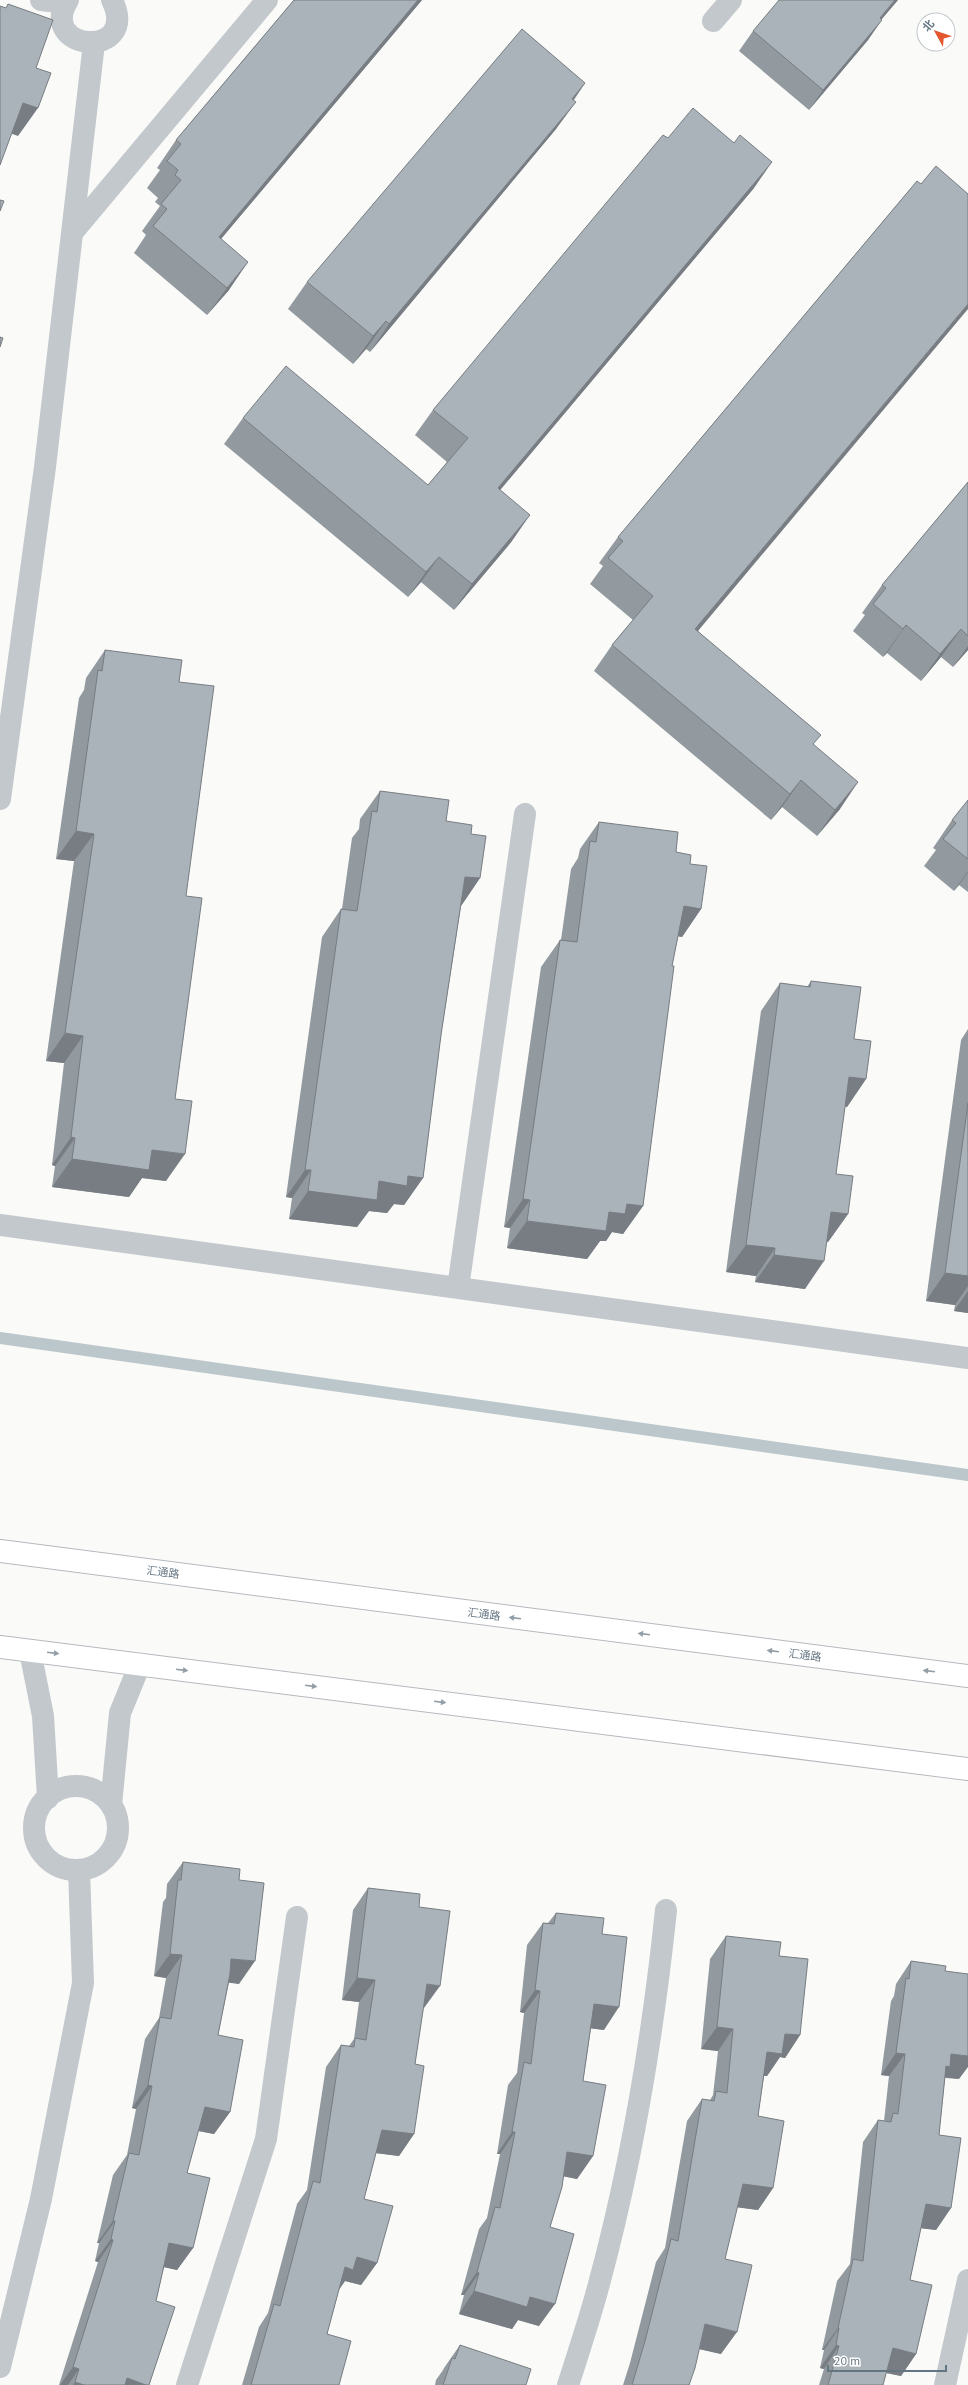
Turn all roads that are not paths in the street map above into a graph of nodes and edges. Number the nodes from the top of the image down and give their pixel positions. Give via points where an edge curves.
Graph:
1 (41, 0) edge
2 (112, 0) edge
3 (267, 0) edge
4 (731, 0) edge
5 (67, 2) edge
6 (712, 21) dead end
7 (94, 43) junction
8 (72, 233) junction
9 (0, 799) edge
10 (525, 814) dead end
11 (0, 1225) edge
12 (458, 1288) junction
13 (968, 1358) edge
14 (0, 1551) edge
15 (0, 1647) edge
16 (30, 1651) junction
17 (140, 1664) junction
18 (968, 1676) edge
19 (968, 1769) edge
20 (48, 1798) junction
21 (111, 1805) junction
22 (79, 1870) junction
23 (666, 1910) dead end
24 (297, 1917) dead end
25 (968, 2280) edge
26 (0, 2367) edge
27 (187, 2385) edge
28 (568, 2385) edge
29 (945, 2385) edge

1 - 5 lane
2 - 7 lane via 117,10 118,23 112,34 102,42
3 - 8 lane
4 - 6 lane
5 - 7 lane via 63,10 63,23 68,34 78,42
7 - 8 lane
8 - 9 lane via 45,467
10 - 12 lane
11 - 12 lane
12 - 13 lane
18 -> 14 main road, 汇通路
15 - 16 main road
16 -> 17 main road
16 - 20 lane via 43,1716
17 -> 19 main road
17 - 21 lane via 120,1713
20 - 21 lane via 60,1789 74,1786 88,1788 101,1795
20 - 22 lane via 38,1810 34,1824 35,1838 41,1851 51,1862 64,1868
21 - 22 lane via 118,1818 118,1833 114,1847 105,1859 93,1867
22 - 26 lane via 83,1983 41,2199
23 - 28 lane via 658,1981 630,2149 599,2284
24 - 27 lane via 266,2139
25 - 29 lane

